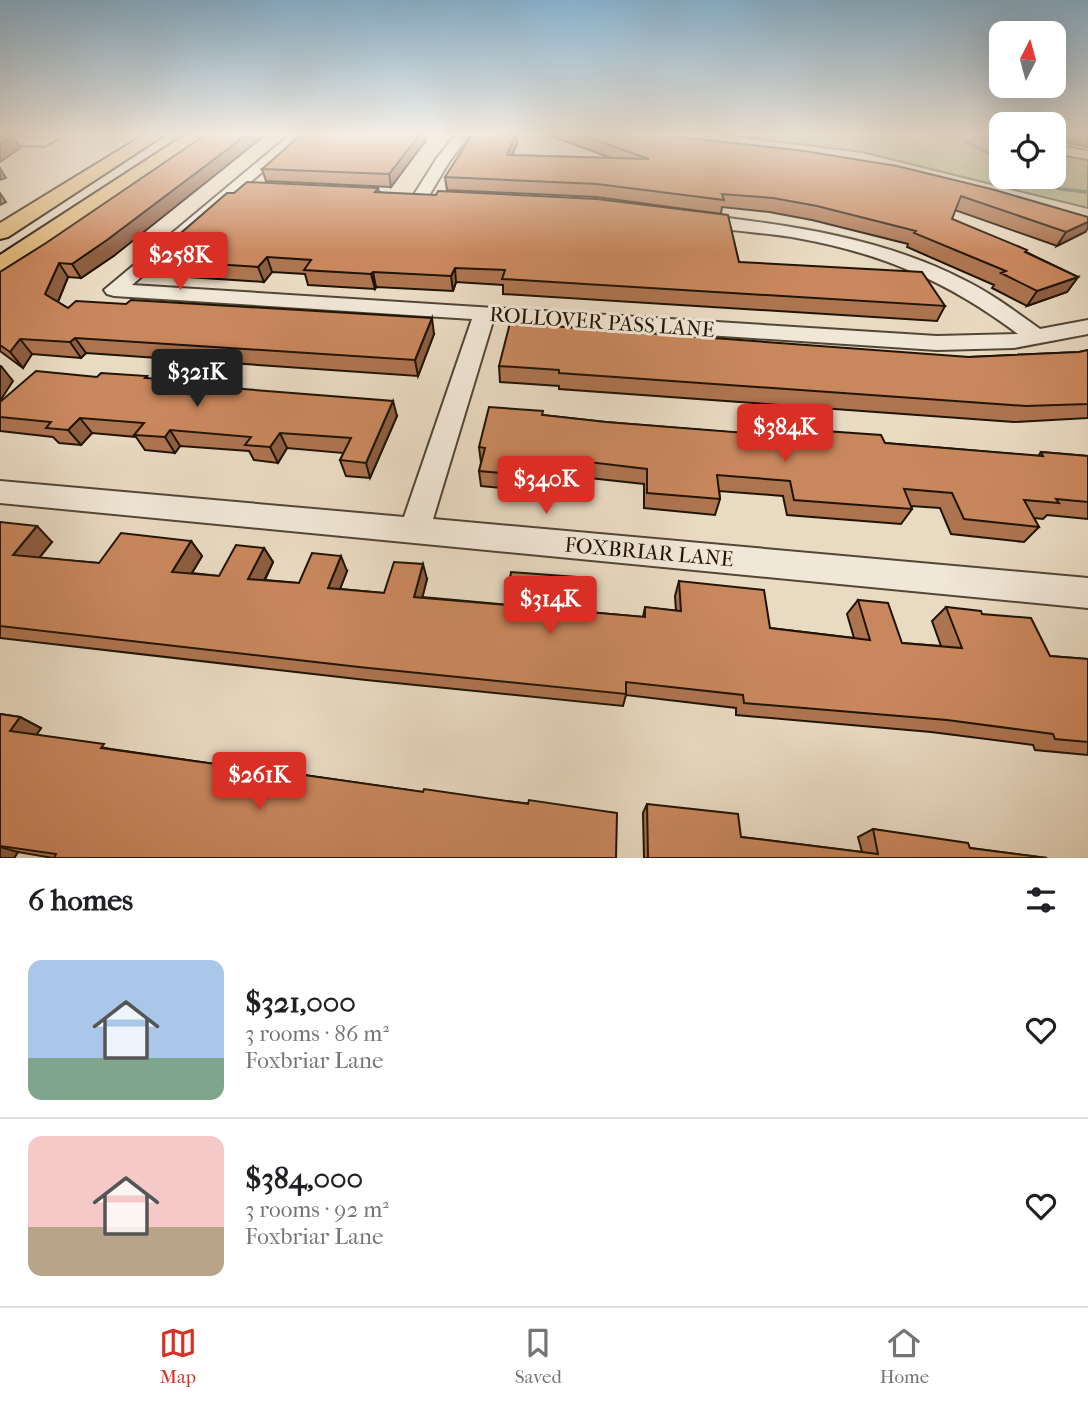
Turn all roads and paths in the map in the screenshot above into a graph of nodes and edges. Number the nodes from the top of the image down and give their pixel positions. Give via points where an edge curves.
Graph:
1 (95, 173) edge
2 (139, 173) edge
3 (250, 173) edge
4 (432, 173) edge
5 (233, 187) junction
6 (260, 188) edge
7 (414, 196) joint
8 (447, 198) edge
9 (682, 218) edge
10 (0, 232) edge
11 (0, 265) edge
12 (485, 314) junction
13 (1088, 327) edge
14 (1038, 338) junction
15 (0, 492) edge
16 (415, 530) junction
17 (1088, 593) edge

1 - 10 main road
2 - 11 main road
3 - 5 street
4 - 7 street
5 - 6 street
5 - 12 street, ROLLOVER PASS LANE via 114,290
7 - 8 street
9 - 14 street via 803,232 887,253 958,284
12 - 14 street, ROLLOVER PASS LANE via 937,343
12 - 16 street
13 - 14 street, ROLLOVER PASS LANE
15 - 16 street, FOXBRIAR LANE
16 - 17 street, FOXBRIAR LANE

